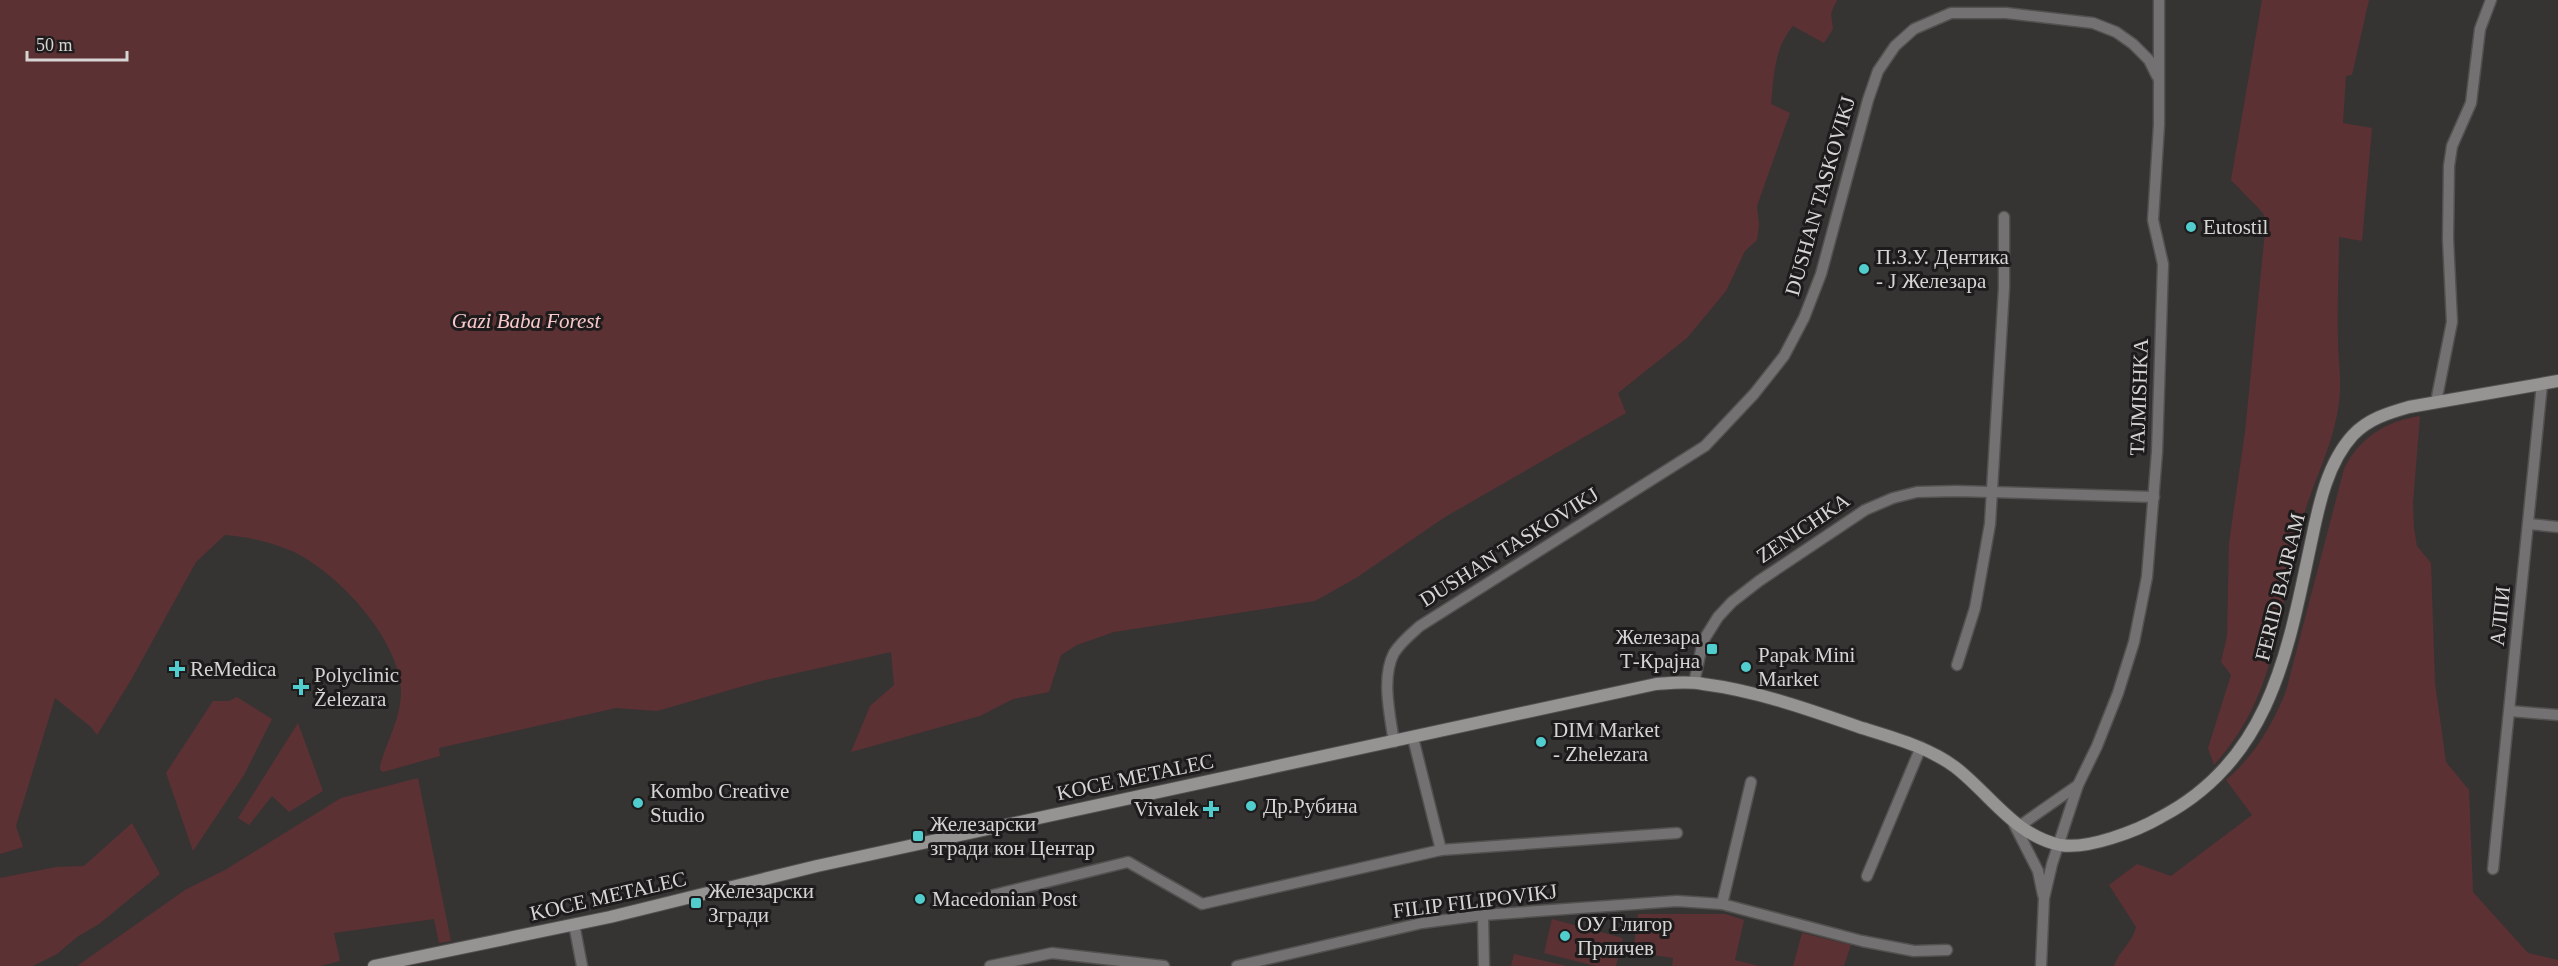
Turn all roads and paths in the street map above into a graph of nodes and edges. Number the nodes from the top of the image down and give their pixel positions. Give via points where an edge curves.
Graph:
1 (2159, 0) edge
2 (2491, 0) edge
3 (2157, 76) junction
4 (2004, 217) dead end
5 (2558, 381) edge
6 (2542, 384) junction
7 (2436, 402) junction
8 (1992, 494) junction
9 (2154, 497) junction
10 (2529, 524) junction
11 (2558, 526) edge
12 (1957, 665) dead end
13 (1694, 683) junction
14 (2510, 711) junction
15 (2558, 715) edge
16 (1413, 738) junction
17 (1395, 742) junction
18 (1921, 747) junction
19 (1751, 782) dead end
20 (2078, 785) junction
21 (2016, 825) junction
22 (1677, 833) dead end
23 (2059, 844) junction
24 (1441, 850) junction
25 (2493, 869) dead end
26 (1867, 876) dead end
27 (2044, 898) junction
28 (973, 900) dead end
29 (1722, 904) junction
30 (1483, 915) junction
31 (574, 924) junction
32 (1947, 950) dead end
33 (375, 966) edge
34 (582, 966) edge
35 (990, 966) edge
36 (1164, 966) edge
37 (1237, 966) edge
38 (1484, 966) edge
39 (2041, 966) edge

1 - 3 street, TAJMISHKA
2 - 7 street via 2480,29 2471,103 2452,146 2449,166 2452,322
3 - 9 street, TAJMISHKA via 2159,125 2154,220 2163,264
3 - 17 street, DUSHAN TASKOVIKJ via 2149,60 2116,32 2068,19 1951,13 1925,23 1905,37 1885,57 1878,71 1821,274 1784,356 1705,446 1429,620 1402,642 1390,663 1388,677
4 - 8 street via 2004,288
5 - 6 street, FERID BAJRAM
6 - 7 street, FERID BAJRAM
6 - 10 street, АЛПИ
7 - 23 street, FERID BAJRAM via 2409,406 2372,420 2344,447 2316,517 2274,690 2235,756 2197,794 2162,817 2076,847
8 - 9 street, ZENICHKA
8 - 12 street via 1985,564
8 - 13 street, ZENICHKA via 1956,490 1917,492 1865,510 1732,602 1703,641
9 - 20 street, TAJMISHKA via 2147,577 2134,642 2097,746
10 - 11 street
10 - 14 street, АЛПИ
13 - 16 street, KOCE METALEC via 1656,684
13 - 18 street, KOCE METALEC via 1788,702
14 - 15 street
14 - 25 street, АЛПИ
16 - 17 street, KOCE METALEC
16 - 24 street
17 - 31 street, KOCE METALEC via 817,866
18 - 21 street, KOCE METALEC via 1953,766
18 - 26 street
19 - 29 street
20 - 21 street, TAJMISHKA
20 - 23 street, TAJMISHKA
21 - 23 street, KOCE METALEC
21 - 27 street via 2038,871
22 - 24 street
23 - 27 street, TAJMISHKA
24 - 28 street via 1202,904 1128,862
27 - 39 street
29 - 30 street, FILIP FILIPOVIKJ via 1677,901
29 - 32 street, FILIP FILIPOVIKJ via 1862,941 1914,951
30 - 37 street, FILIP FILIPOVIKJ via 1422,923
30 - 38 street
31 - 33 street, KOCE METALEC
31 - 34 street
35 - 36 street via 1052,953

